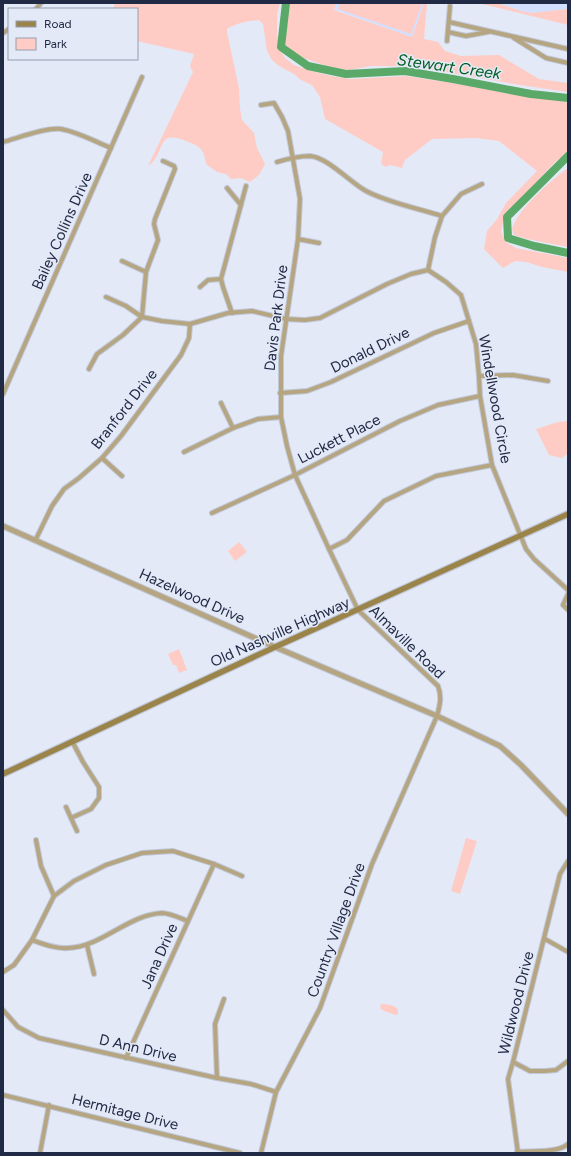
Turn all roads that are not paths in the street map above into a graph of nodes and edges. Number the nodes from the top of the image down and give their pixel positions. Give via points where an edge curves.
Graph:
1 (450, 6) dead end
2 (449, 22) junction
3 (490, 31) junction
4 (448, 32) junction
5 (511, 36) junction
6 (447, 41) dead end
7 (568, 49) edge
8 (568, 63) edge
9 (142, 77) dead end
10 (261, 105) dead end
11 (3, 142) edge
12 (111, 148) junction
13 (293, 158) junction
14 (163, 161) dead end
15 (277, 162) dead end
16 (482, 184) dead end
17 (246, 186) dead end
18 (227, 188) dead end
19 (241, 205) junction
20 (442, 216) junction
21 (298, 239) junction
22 (319, 243) dead end
23 (122, 261) dead end
24 (428, 270) junction
25 (146, 272) junction
26 (221, 279) junction
27 (200, 287) dead end
28 (106, 298) dead end
29 (232, 313) junction
30 (142, 317) junction
31 (286, 319) junction
32 (469, 321) junction
33 (190, 324) junction
34 (89, 369) dead end
35 (479, 376) junction
36 (548, 381) dead end
37 (280, 393) junction
38 (3, 394) edge
39 (480, 396) junction
40 (221, 403) dead end
41 (281, 417) junction
42 (233, 428) junction
43 (184, 452) dead end
44 (102, 458) junction
45 (492, 465) junction
46 (296, 475) junction
47 (122, 476) dead end
48 (212, 513) dead end
49 (568, 514) edge
50 (3, 526) edge
51 (521, 536) junction
52 (36, 540) junction
53 (329, 549) junction
54 (568, 590) edge
55 (568, 594) edge
56 (358, 610) junction
57 (568, 610) edge
58 (275, 647) junction
59 (438, 716) junction
60 (72, 741) junction
61 (3, 774) edge
62 (66, 807) dead end
63 (568, 814) edge
64 (72, 818) junction
65 (77, 831) dead end
66 (36, 840) dead end
67 (568, 861) edge
68 (214, 864) junction
69 (242, 876) dead end
70 (54, 896) junction
71 (188, 920) junction
72 (545, 939) junction
73 (32, 940) junction
74 (87, 945) junction
75 (568, 952) edge
76 (3, 972) edge
77 (94, 974) dead end
78 (224, 999) dead end
79 (3, 1010) edge
80 (126, 1058) junction
81 (568, 1061) edge
82 (513, 1062) junction
83 (217, 1078) junction
84 (276, 1092) junction
85 (3, 1095) edge
86 (49, 1106) junction
87 (568, 1144) edge
88 (40, 1153) edge
89 (240, 1153) edge
90 (261, 1153) edge
91 (517, 1153) edge

1 - 2 street
2 - 3 street
2 - 4 street
3 - 4 street via 466,36
3 - 5 street
4 - 6 street
5 - 7 street
5 - 8 street via 546,58
9 - 12 street, Bailey Collins Drive
10 - 13 street, Davis Park Drive via 274,103 288,131
11 - 12 street via 50,129 61,129
12 - 38 street, Bailey Collins Drive
13 - 15 street
13 - 20 street via 311,156 323,160 366,191
13 - 21 street, Davis Park Drive via 300,199
14 - 25 street via 175,169 155,219 158,240
16 - 20 street via 461,194
17 - 19 street
18 - 19 street
19 - 26 street
20 - 24 street
21 - 22 street
21 - 31 street, Davis Park Drive
23 - 25 street
24 - 31 street via 387,284 320,318
24 - 32 street, Windellwood Circle via 461,295
25 - 30 street
26 - 27 street via 208,280
26 - 29 street
28 - 30 street via 126,306
29 - 31 street via 252,311
29 - 33 street
30 - 33 street
30 - 34 street via 97,354
31 - 37 street, Davis Park Drive via 280,356
32 - 35 street, Windellwood Circle via 476,344
32 - 37 street, Donald Drive via 434,333 332,382 306,391
33 - 44 street, Branford Drive via 189,338 181,355
35 - 36 street via 513,376
35 - 39 street, Windellwood Circle
37 - 41 street, Davis Park Drive
39 - 45 street, Windellwood Circle
39 - 46 street, Luckett Place via 438,405 400,421
40 - 42 street
41 - 42 street via 258,420
41 - 46 street, Davis Park Drive
42 - 43 street
44 - 47 street
44 - 52 street, Branford Drive via 64,489 47,515
45 - 51 street, Windellwood Circle
45 - 53 street via 436,476 384,501 347,540
46 - 48 street, Luckett Place
46 - 53 street, Davis Park Drive
49 - 51 main road, Old Nashville Highway
50 - 52 street, Hazelwood Drive
51 - 54 street, Windellwood Circle via 526,549 534,559
51 - 56 main road, Old Nashville Highway
52 - 58 street, Hazelwood Drive
53 - 56 street, Davis Park Drive
55 - 57 street via 563,605
56 - 58 main road, Old Nashville Highway
56 - 59 street, Almaville Road via 438,686 441,702
58 - 59 street, Hazelwood Drive
58 - 60 main road, Old Nashville Highway
59 - 63 street via 500,746
59 - 84 street, Country Village Drive via 372,864 320,1008
60 - 61 main road, Old Nashville Highway
60 - 64 street via 99,788 98,798 91,809
62 - 64 street
64 - 65 street
66 - 70 street via 41,866
67 - 72 street, Wildwood Drive via 560,874
68 - 69 street
68 - 70 street via 173,851 142,853 106,865 74,881
68 - 71 street, Jana Drive
70 - 73 street
71 - 74 street via 163,913 143,917
71 - 80 street, Jana Drive
72 - 75 street
72 - 82 street, Wildwood Drive
73 - 74 street via 67,948
73 - 76 street via 14,965
74 - 77 street
78 - 83 street via 215,1024
79 - 80 street, D Ann Drive via 18,1027 39,1038
80 - 83 street, D Ann Drive
81 - 82 street via 556,1070 545,1071 530,1071
82 - 91 street, Wildwood Drive via 508,1079
83 - 84 street, D Ann Drive via 251,1084
84 - 90 street, Country Village Drive
85 - 86 street, Hermitage Drive
86 - 88 street
86 - 89 street, Hermitage Drive
87 - 91 street via 554,1150

